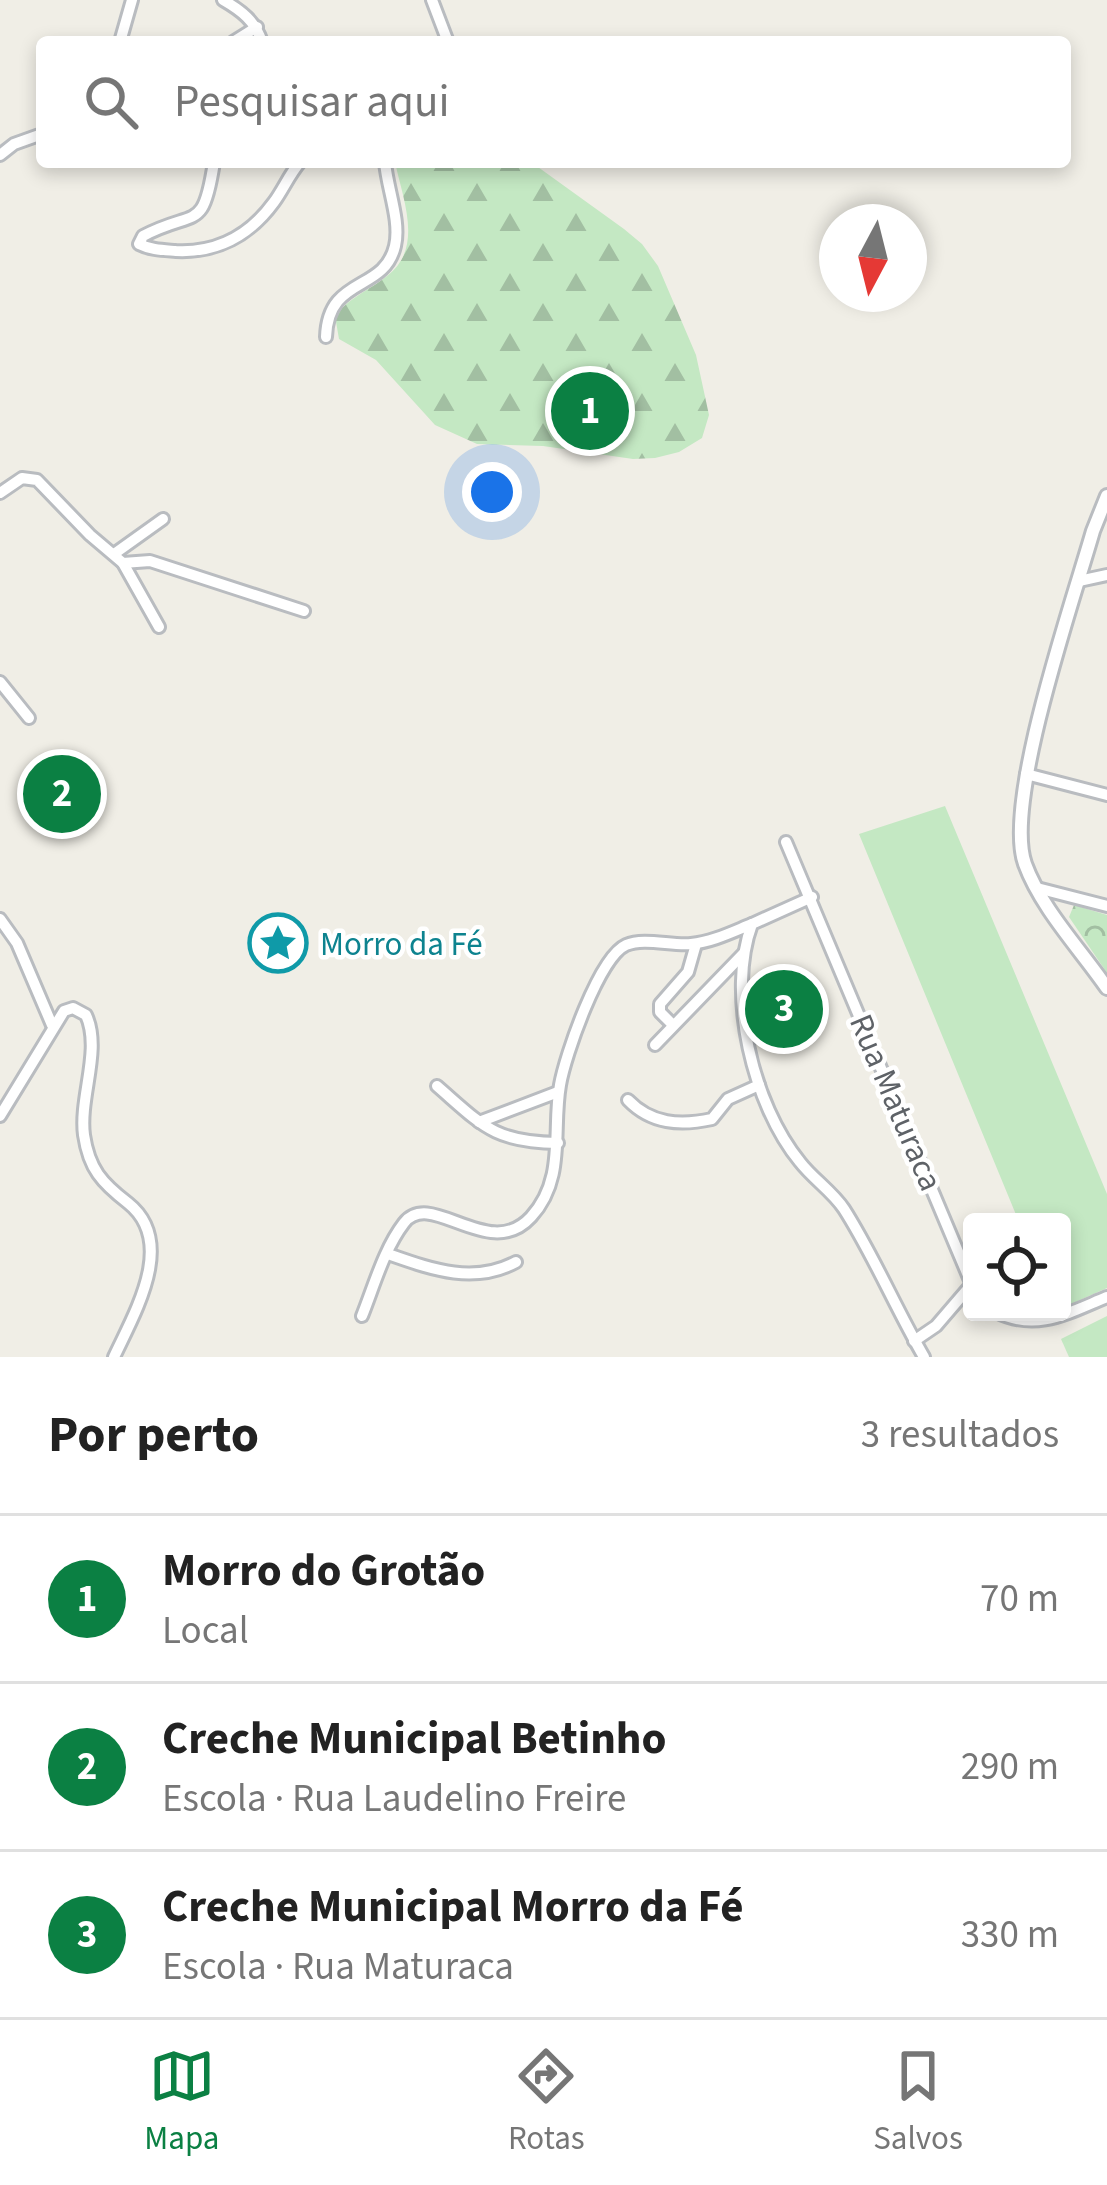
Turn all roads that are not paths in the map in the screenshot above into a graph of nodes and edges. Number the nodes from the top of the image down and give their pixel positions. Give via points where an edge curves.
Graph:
1 (132, 0) edge
2 (223, 0) edge
3 (432, 0) edge
4 (257, 28) junction
5 (122, 36) edge
6 (243, 36) edge
7 (260, 36) edge
8 (446, 36) edge
9 (36, 136) edge
10 (0, 155) edge
11 (213, 168) edge
12 (296, 168) edge
13 (386, 168) edge
14 (326, 338) dead end
15 (0, 494) edge
16 (1107, 496) edge
17 (163, 519) dead end
18 (118, 558) junction
19 (1107, 575) edge
20 (1078, 580) junction
21 (304, 610) dead end
22 (159, 627) dead end
23 (0, 682) edge
24 (29, 718) dead end
25 (1026, 774) junction
26 (1107, 795) edge
27 (786, 842) dead end
28 (1037, 888) junction
29 (812, 897) junction
30 (1107, 906) edge
31 (0, 919) edge
32 (752, 924) junction
33 (696, 944) junction
34 (744, 953) junction
35 (1107, 988) edge
36 (673, 1024) junction
37 (52, 1025) junction
38 (655, 1045) dead end
39 (759, 1085) junction
40 (437, 1086) dead end
41 (559, 1092) junction
42 (628, 1100) dead end
43 (0, 1116) edge
44 (479, 1122) junction
45 (558, 1143) junction
46 (388, 1254) junction
47 (516, 1262) dead end
48 (963, 1263) edge
49 (963, 1295) edge
50 (1107, 1297) edge
51 (1071, 1312) edge
52 (362, 1316) dead end
53 (914, 1340) junction
54 (114, 1357) edge
55 (924, 1357) edge

1 - 5 street
2 - 4 street
3 - 8 street
4 - 6 street
4 - 7 street
9 - 10 street
11 - 12 street via 208,203 139,244 190,251 232,242 265,213
13 - 14 street via 397,240 391,260 338,297
15 - 18 street via 37,480
16 - 20 street
17 - 18 street
18 - 21 street
18 - 22 street
19 - 20 street
20 - 25 street
23 - 24 street
25 - 26 street
25 - 28 street via 1019,832
27 - 29 street, Rua Maturaca
28 - 30 street
28 - 35 street
29 - 32 street
29 - 48 street, Rua Maturaca
31 - 37 street
32 - 33 street
32 - 34 street
33 - 36 street via 688,973 660,1004
33 - 41 street via 631,943 616,953
34 - 36 street
34 - 39 street via 746,1032
36 - 38 street
37 - 43 street
37 - 54 street via 67,1009 86,1015 92,1033 82,1107 90,1158 96,1177 150,1232 151,1263
39 - 42 street via 728,1099 712,1119 694,1122 651,1118
39 - 53 street via 799,1162 846,1212
40 - 44 street
41 - 44 street
41 - 45 street
44 - 45 street via 510,1140
45 - 46 street via 546,1195 517,1228 479,1231 414,1214
46 - 47 street via 454,1274
46 - 52 street
49 - 53 street
50 - 51 street
53 - 55 street

